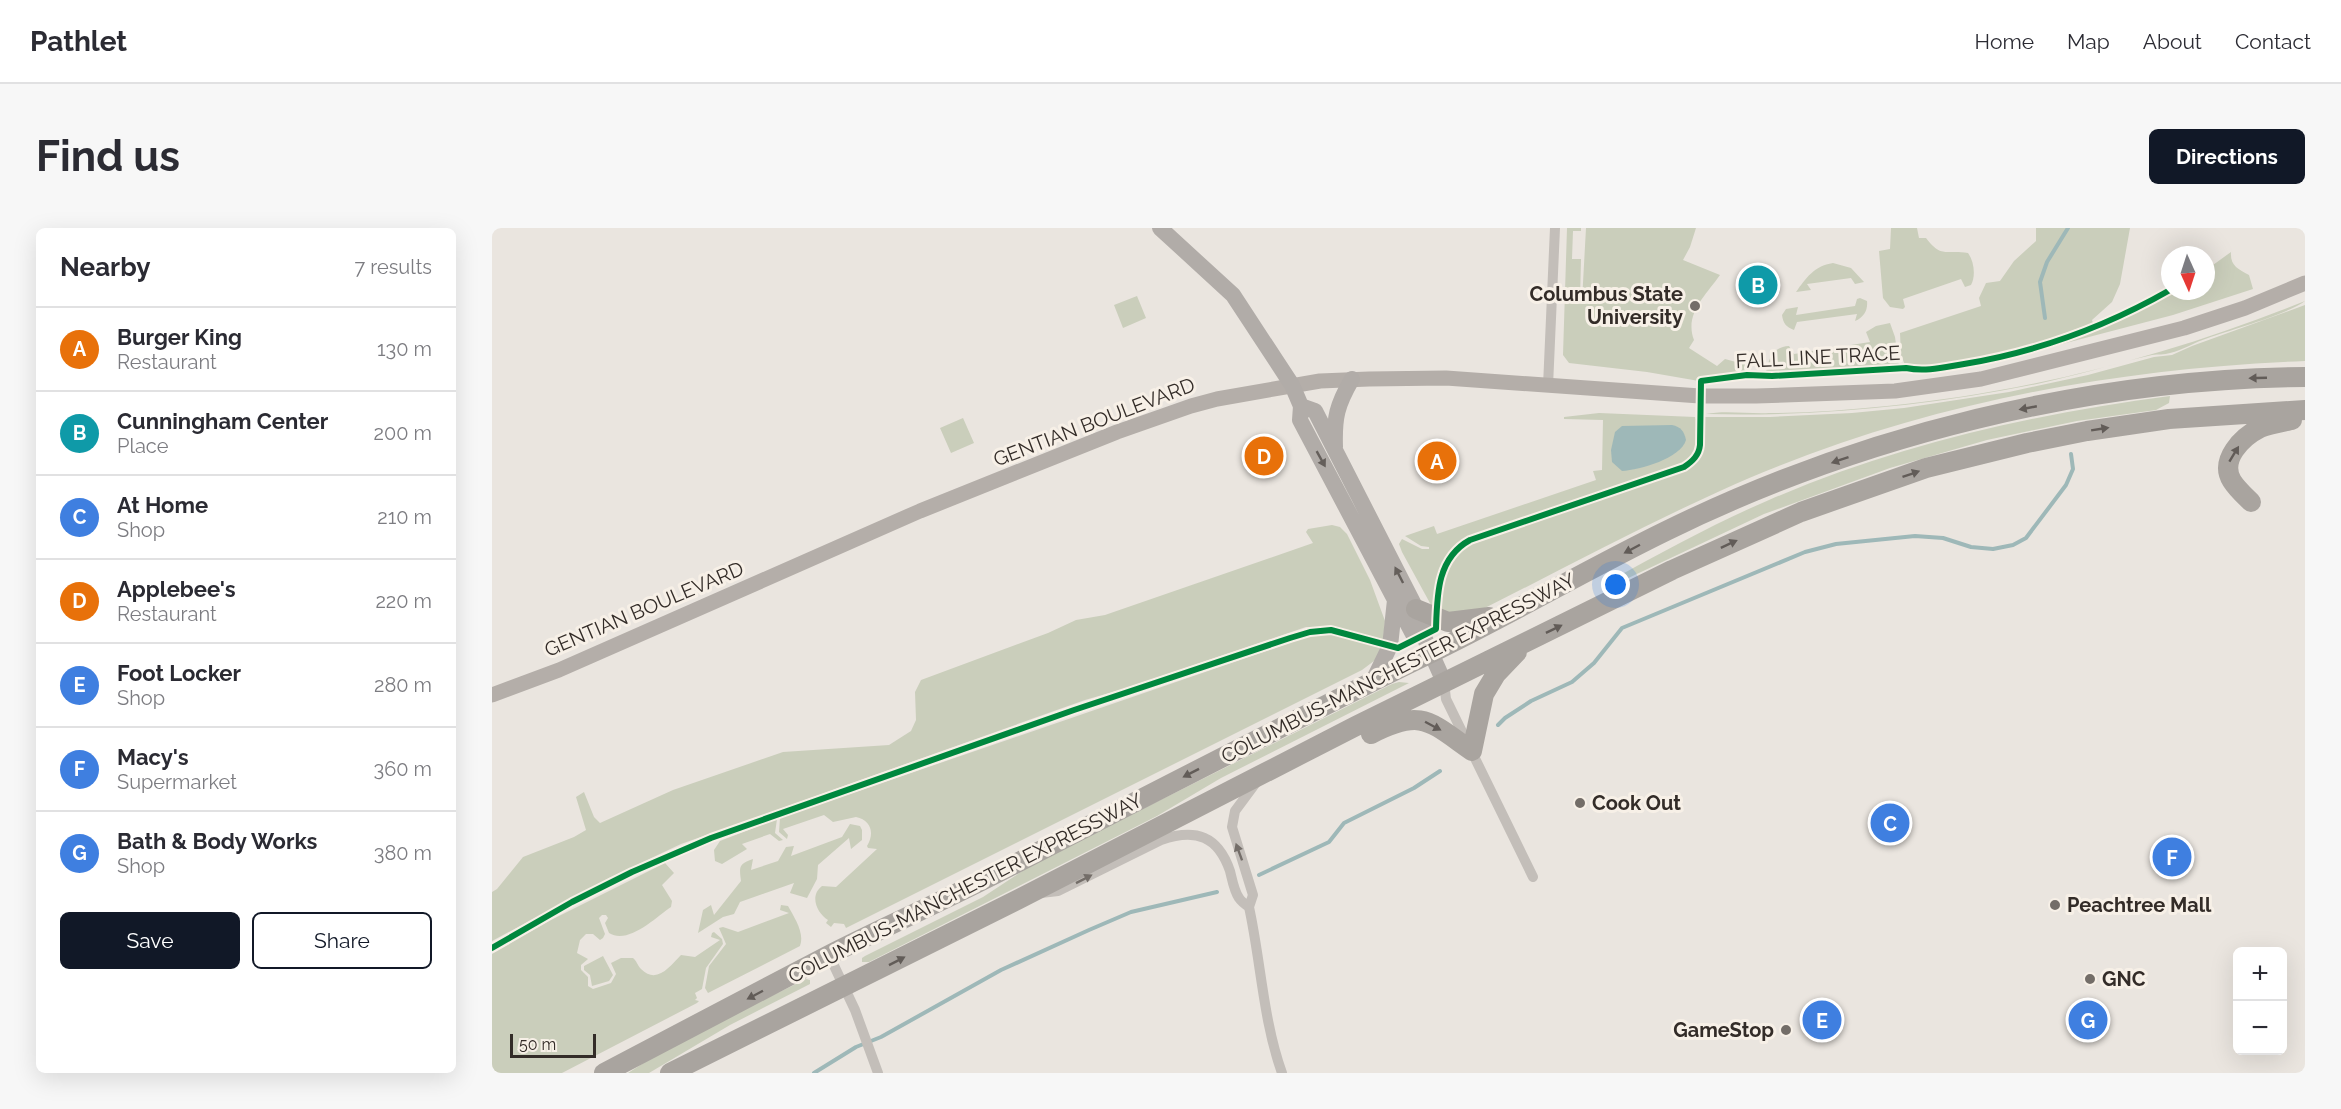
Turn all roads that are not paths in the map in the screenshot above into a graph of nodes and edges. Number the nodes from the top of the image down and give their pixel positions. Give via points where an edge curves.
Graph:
1 (1160, 228) edge
2 (1555, 228) edge
3 (2305, 283) edge
4 (2305, 377) edge
5 (1352, 379) junction
6 (1292, 386) junction
7 (1548, 386) junction
8 (1301, 406) junction
9 (2305, 410) edge
10 (2305, 418) edge
11 (1336, 454) junction
12 (2252, 502) dead end
13 (1395, 599) junction
14 (1416, 609) junction
15 (1506, 614) junction
16 (1524, 643) junction
17 (1427, 645) junction
18 (1373, 681) junction
19 (1444, 682) junction
20 (492, 695) edge
21 (1472, 752) junction
22 (1263, 774) junction
23 (1533, 878) dead end
24 (1029, 894) junction
25 (1249, 907) junction
26 (829, 955) junction
27 (844, 987) junction
28 (604, 1073) edge
29 (670, 1073) edge
30 (878, 1073) edge
31 (1282, 1073) edge

1 - 6 main road via 1233,295
2 - 7 street
3 - 7 main road, GENTIAN BOULEVARD via 2245,309 2184,328 1982,379 1895,391 1700,396
4 -> 15 highway, COLUMBUS-MANCHESTER EXPRESSWAY via 2221,381 2064,400 1912,436 1786,479 1668,530
5 - 6 main road, GENTIAN BOULEVARD
5 - 7 main road, GENTIAN BOULEVARD via 1446,378
5 - 11 main road via 1336,413
6 - 8 main road
6 - 20 main road, GENTIAN BOULEVARD via 1191,406 1117,432 920,511 569,666
8 - 11 main road via 1314,411
8 -> 13 main road via 1300,420
16 -> 9 highway, COLUMBUS-MANCHESTER EXPRESSWAY via 1801,512 1926,468 2027,443 2150,421
12 -> 10 highway via 2231,480 2228,465 2234,450 2260,428
14 -> 11 main road
13 - 17 main road via 1413,634
13 - 18 main road via 1390,646
14 - 15 highway via 1448,622
14 - 17 main road via 1425,626
15 - 17 highway, COLUMBUS-MANCHESTER EXPRESSWAY
16 - 19 highway, COLUMBUS-MANCHESTER EXPRESSWAY
16 - 21 highway via 1484,694
17 - 18 highway, COLUMBUS-MANCHESTER EXPRESSWAY
17 - 19 main road
18 -> 26 highway, COLUMBUS-MANCHESTER EXPRESSWAY via 1005,870
19 - 21 street via 1446,699
19 - 22 highway, COLUMBUS-MANCHESTER EXPRESSWAY
22 -> 21 highway via 1282,778 1393,723 1417,718
21 - 23 street
22 - 24 highway, COLUMBUS-MANCHESTER EXPRESSWAY
25 -> 22 street via 1253,895 1232,827 1235,811
24 -> 25 street via 1058,891 1161,840 1191,835 1210,840 1221,849 1239,898
27 -> 24 highway, COLUMBUS-MANCHESTER EXPRESSWAY
25 - 31 street
26 - 27 street
26 -> 28 highway, COLUMBUS-MANCHESTER EXPRESSWAY
27 - 29 highway, COLUMBUS-MANCHESTER EXPRESSWAY
27 - 30 street

